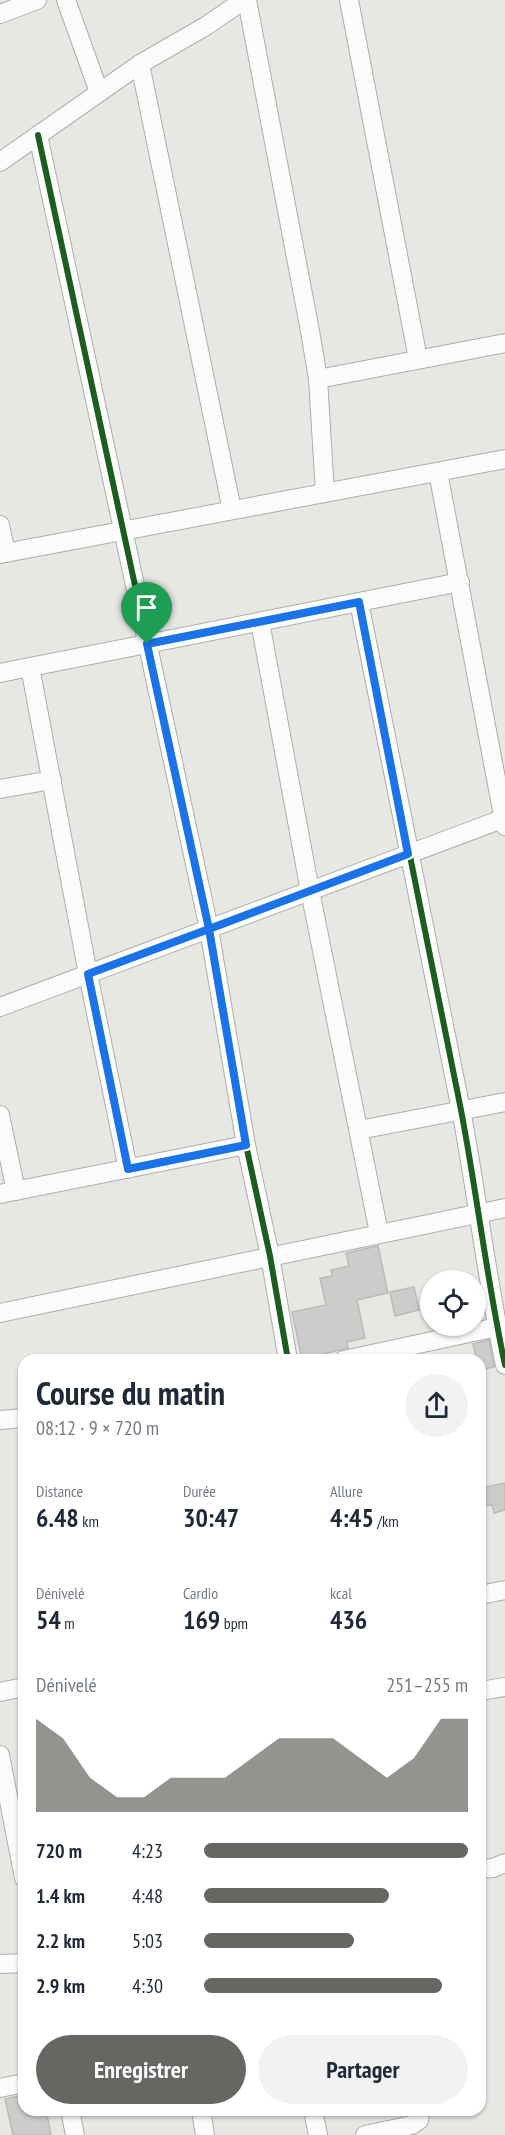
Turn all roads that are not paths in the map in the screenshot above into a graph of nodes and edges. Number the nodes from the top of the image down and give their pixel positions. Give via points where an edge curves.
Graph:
1 (37, 0) edge
2 (66, 0) edge
3 (245, 0) edge
4 (349, 0) edge
5 (0, 14) edge
6 (140, 64) junction
7 (99, 92) junction
8 (38, 135) junction
9 (0, 162) edge
10 (505, 342) edge
11 (418, 359) junction
12 (318, 379) junction
13 (505, 459) edge
14 (438, 472) junction
15 (325, 493) junction
16 (232, 510) junction
17 (0, 525) edge
18 (123, 531) junction
19 (3, 553) edge
20 (460, 582) junction
21 (359, 602) junction
22 (260, 622) junction
23 (147, 644) junction
24 (30, 667) junction
25 (0, 674) edge
26 (52, 780) junction
27 (0, 789) edge
28 (504, 821) edge
29 (408, 854) junction
30 (310, 891) junction
31 (209, 929) junction
32 (88, 974) junction
33 (0, 1007) edge
34 (505, 1102) edge
35 (461, 1111) junction
36 (0, 1115) edge
37 (359, 1130) junction
38 (246, 1145) junction
39 (128, 1169) junction
40 (8, 1193) edge
41 (505, 1208) edge
42 (480, 1213) junction
43 (379, 1233) junction
44 (270, 1256) junction
45 (0, 1313) edge
46 (497, 1327) junction
47 (287, 1354) edge
48 (407, 1354) edge
49 (505, 1365) edge
50 (18, 1418) edge
51 (0, 1420) edge
52 (505, 1590) edge
53 (486, 1594) edge
54 (505, 1687) edge
55 (18, 1688) edge
56 (486, 1690) edge
57 (0, 1692) edge
58 (0, 1755) edge
59 (18, 1847) edge
60 (505, 1863) edge
61 (486, 1869) edge
62 (18, 1963) edge
63 (0, 1964) edge
64 (18, 2085) edge
65 (0, 2088) edge
66 (71, 2116) edge
67 (202, 2116) edge
68 (314, 2116) edge
69 (419, 2116) edge
70 (75, 2135) edge
71 (205, 2135) edge
72 (318, 2135) edge
73 (365, 2135) edge

1 - 5 street
2 - 7 street
3 - 6 street
3 - 12 street
4 - 11 street
6 - 7 street
6 - 16 street
7 - 8 street
8 - 9 street
8 - 18 street
10 - 11 street
11 - 12 street
12 - 15 street
13 - 14 street
14 - 15 street
14 - 20 street
15 - 16 street
16 - 18 street
17 - 19 street
18 - 19 street
18 - 23 street
20 - 21 street
20 - 28 street
21 - 22 street
21 - 29 street
22 - 23 street
22 - 30 street
23 - 24 street
23 - 31 street
24 - 25 street
24 - 26 street
26 - 27 street
26 - 32 street
28 - 29 street
29 - 30 street
29 - 35 street
30 - 31 street
30 - 37 street
31 - 32 street
31 - 38 street
32 - 33 street
32 - 39 street
34 - 35 street
35 - 37 street
35 - 42 street
36 - 40 street
37 - 43 street
38 - 39 street
38 - 44 street
39 - 40 street
41 - 42 street
42 - 43 street
42 - 46 street
43 - 44 street
44 - 45 street
44 - 47 street
46 - 48 street
46 - 49 street
50 - 51 street
52 - 53 street
54 - 56 street
55 - 57 street
58 - 59 street
60 - 61 street
62 - 63 street
64 - 65 street
66 - 70 street
67 - 71 street
68 - 72 street
69 - 73 street via 412,2125

